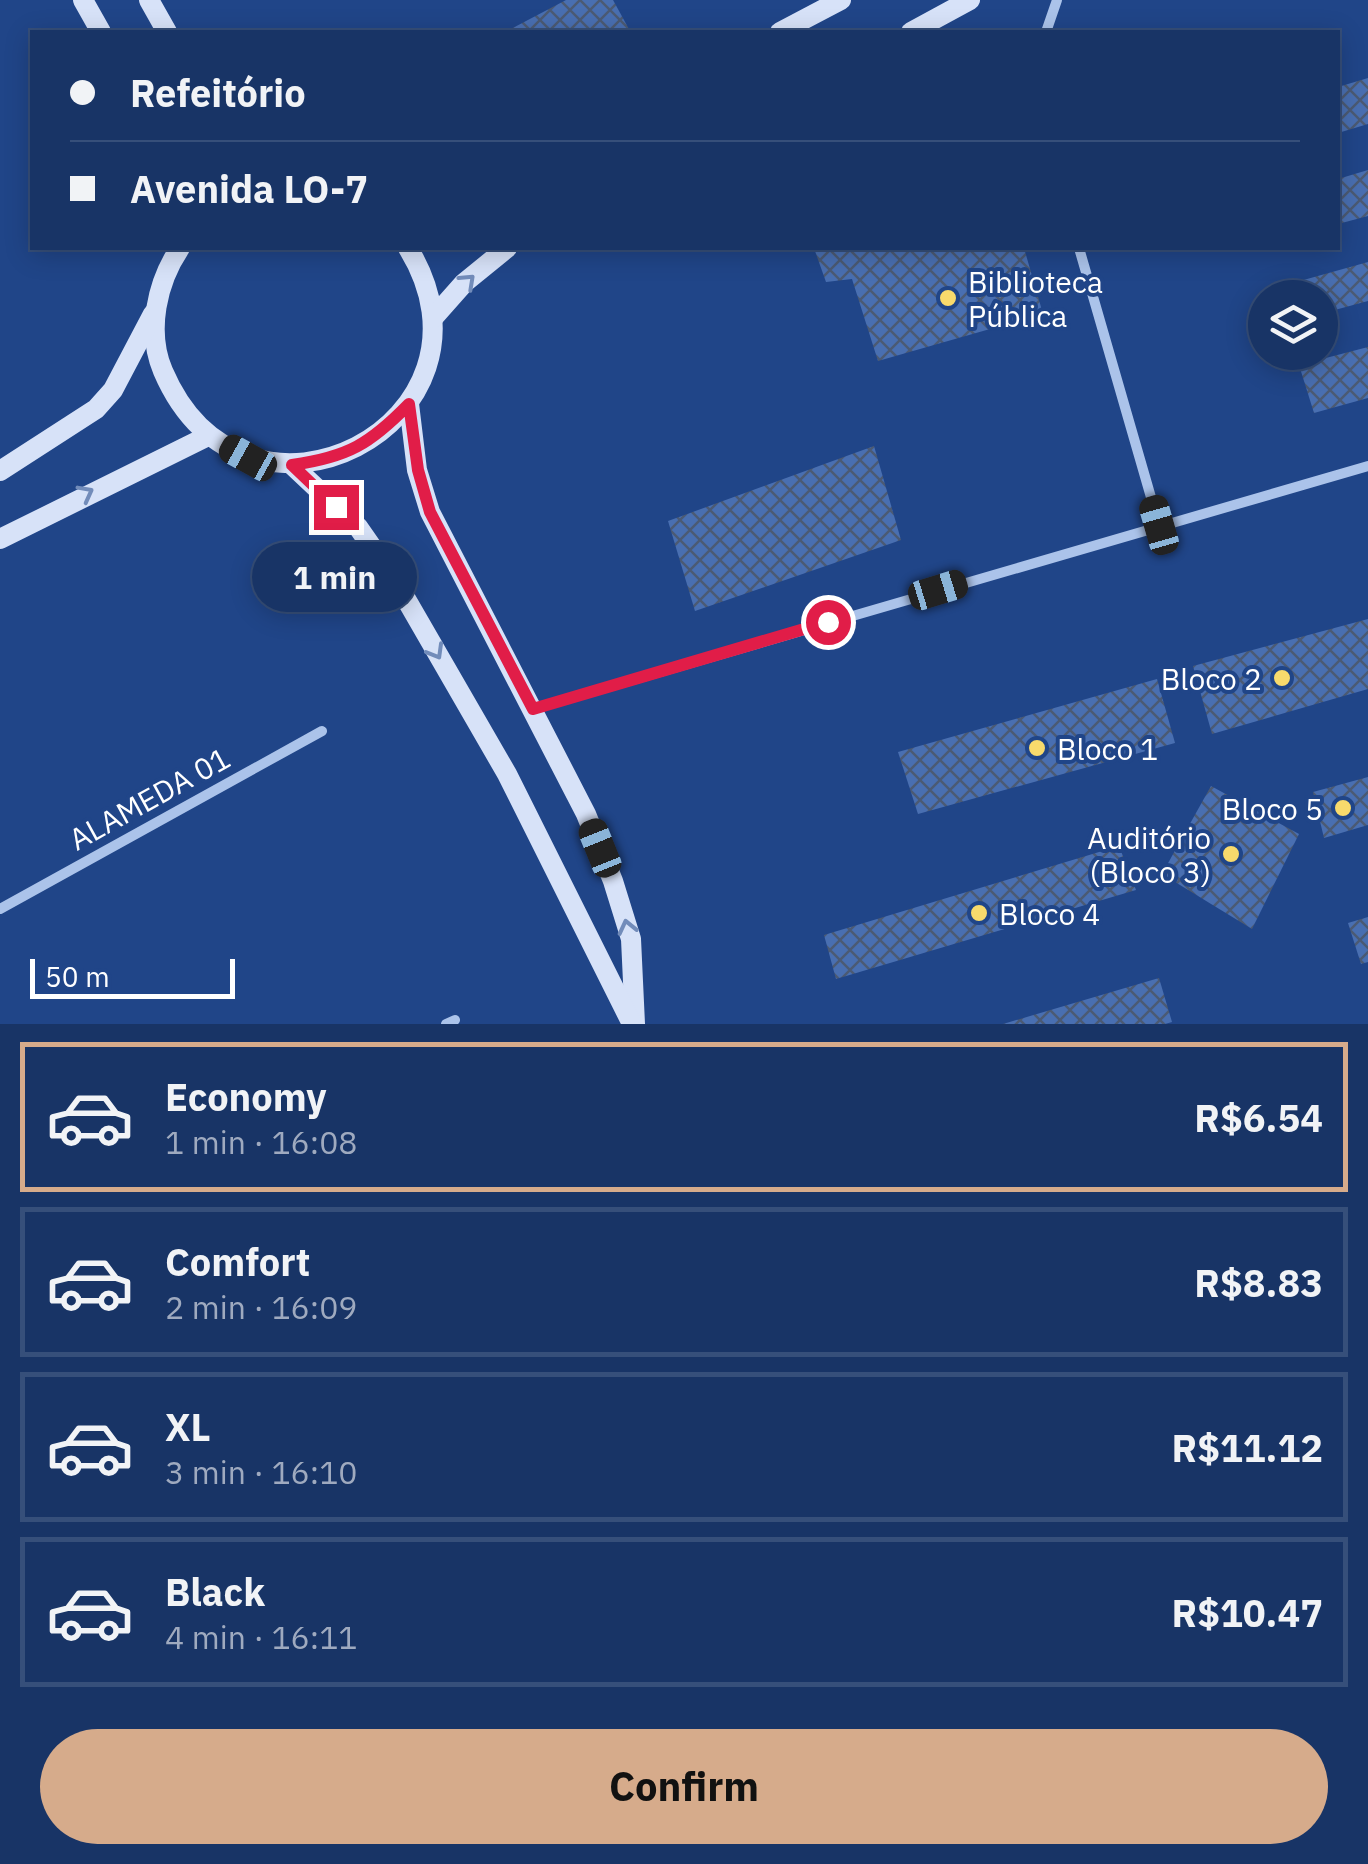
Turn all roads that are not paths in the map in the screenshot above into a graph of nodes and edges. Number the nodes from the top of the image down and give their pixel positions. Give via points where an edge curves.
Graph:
1 (83, 0) edge
2 (150, 0) edge
3 (841, 0) edge
4 (970, 0) edge
5 (1057, 0) edge
6 (100, 30) edge
7 (166, 30) edge
8 (784, 30) edge
9 (914, 30) edge
10 (1047, 30) edge
11 (179, 250) edge
12 (409, 250) edge
13 (505, 250) edge
14 (1080, 250) edge
15 (154, 312) junction
16 (434, 318) junction
17 (409, 404) junction
18 (208, 436) junction
19 (292, 465) junction
20 (1368, 466) edge
21 (0, 470) edge
22 (1159, 525) junction
23 (0, 539) edge
24 (533, 709) junction
25 (322, 731) dead end
26 (0, 910) edge
27 (634, 1024) edge

1 - 6 street
2 - 7 street
3 - 8 street
4 - 9 street
5 - 10 street
11 - 15 street
12 - 16 street via 424,273
16 -> 13 street
14 - 22 street
15 - 18 street via 158,359 176,402
15 - 21 street via 96,410
16 - 17 street via 428,363
17 - 19 street via 378,437 337,458
17 - 24 street via 430,512
18 - 19 street via 248,458
23 -> 18 street
19 -> 27 street via 358,528 395,580 507,774
20 - 22 street
22 - 24 street
27 -> 24 street via 626,916 586,814
25 - 26 street, ALAMEDA 01

